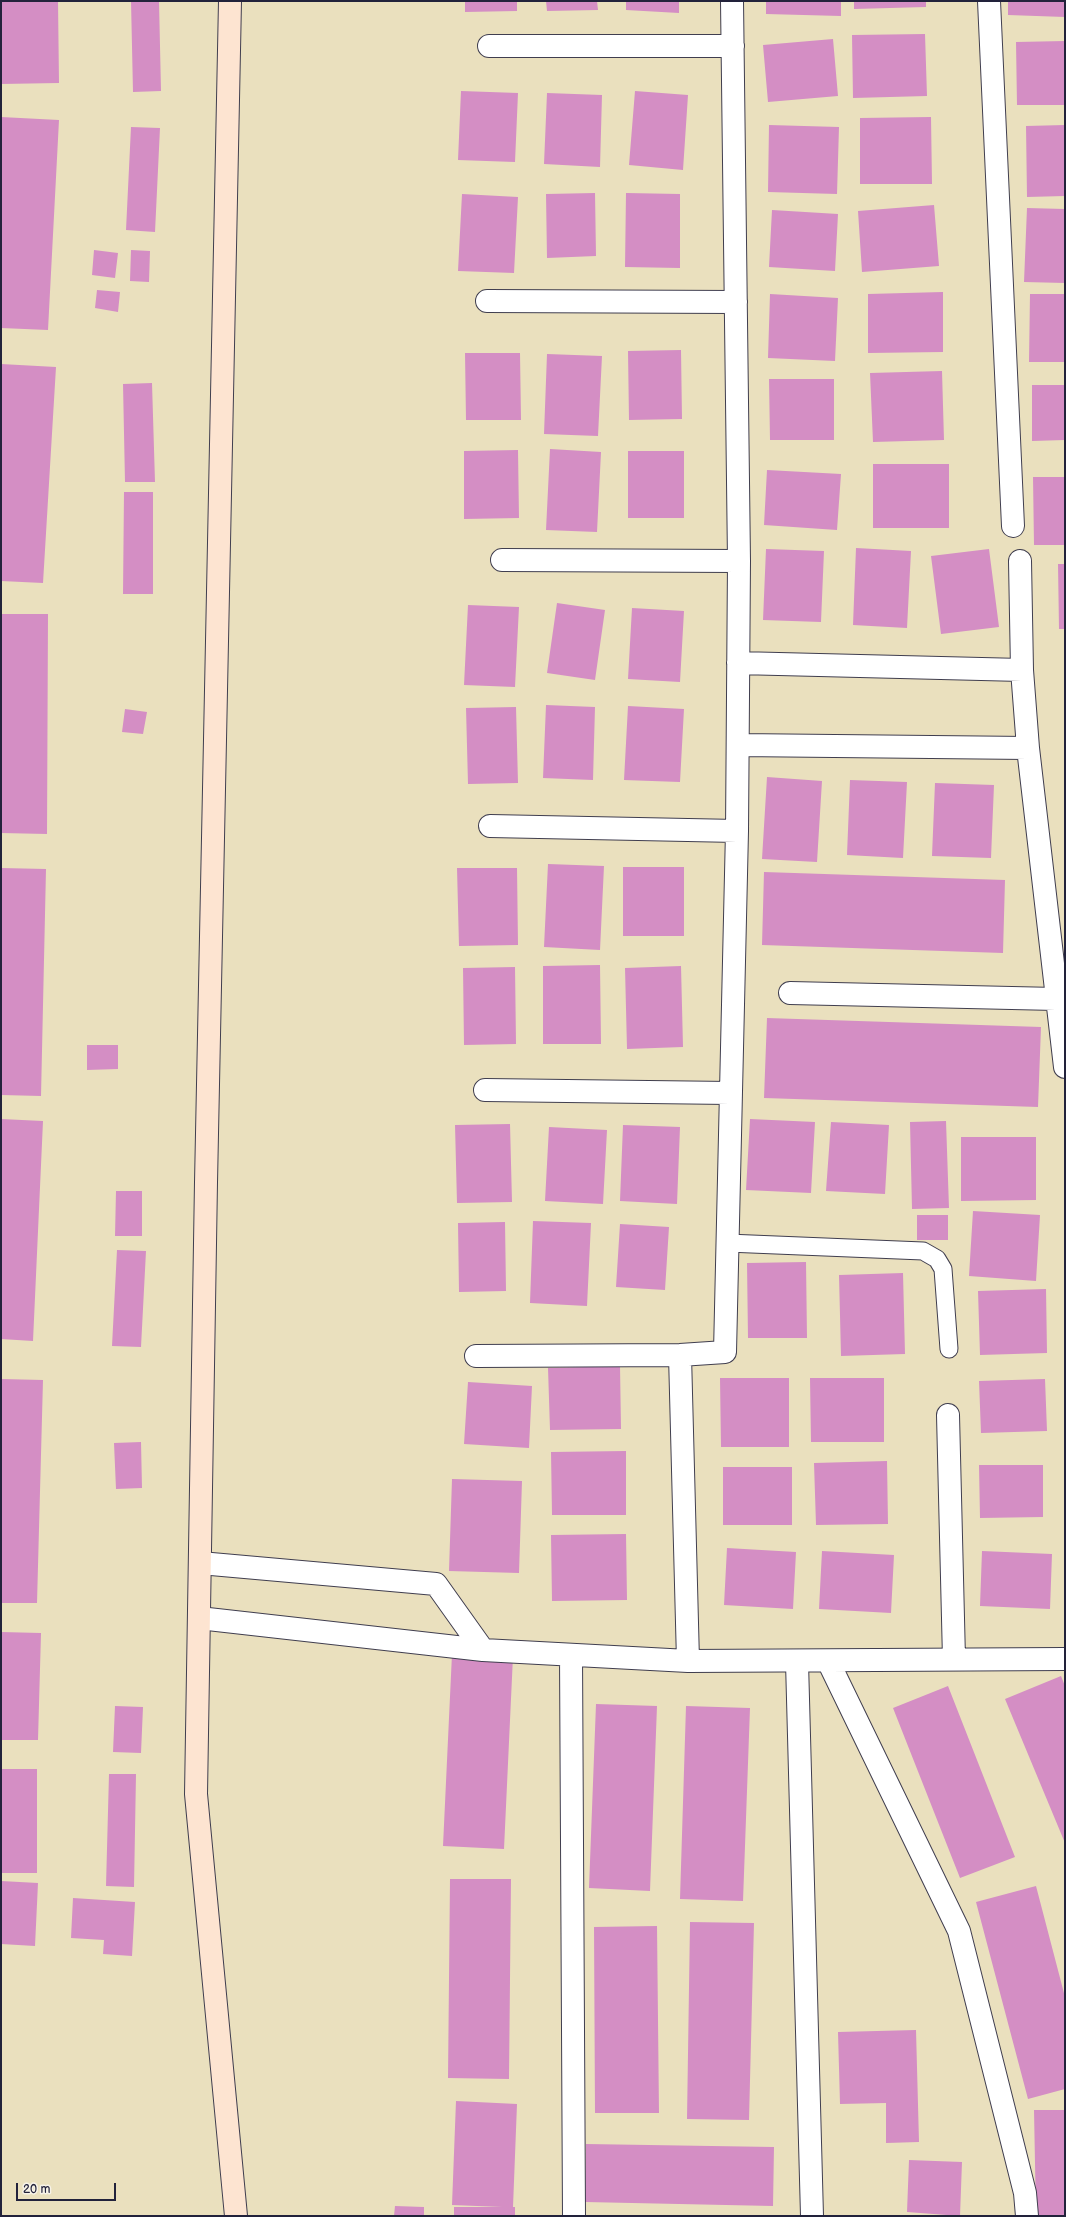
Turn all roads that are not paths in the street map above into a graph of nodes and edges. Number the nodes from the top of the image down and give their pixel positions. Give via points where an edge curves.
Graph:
1 (230, 1) edge
2 (732, 1) edge
3 (989, 1) edge
4 (489, 46) dead end
5 (733, 46) junction
6 (487, 301) dead end
7 (736, 302) junction
8 (1013, 526) dead end
9 (502, 560) dead end
10 (739, 561) junction
11 (1020, 561) dead end
12 (738, 664) junction
13 (1022, 670) junction
14 (738, 745) junction
15 (1028, 748) junction
16 (490, 826) dead end
17 (737, 831) junction
18 (790, 993) dead end
19 (1056, 999) junction
20 (1065, 1067) edge
21 (486, 1090) dead end
22 (730, 1093) junction
23 (727, 1243) junction
24 (949, 1349) dead end
25 (680, 1355) junction
26 (476, 1356) dead end
27 (948, 1415) dead end
28 (200, 1563) junction
29 (199, 1618) junction
30 (484, 1650) junction
31 (571, 1655) junction
32 (954, 1659) junction
33 (1065, 1659) edge
34 (688, 1661) junction
35 (828, 1661) junction
36 (797, 1662) junction
37 (236, 2216) edge
38 (574, 2216) edge
39 (812, 2216) edge
40 (1027, 2216) edge

1 - 28 street
2 - 5 street
3 - 8 street
4 - 5 street
5 - 7 street
6 - 7 street
7 - 10 street
9 - 10 street
10 - 12 street
11 - 13 street
12 - 13 street
12 - 14 street
13 - 15 street
14 - 15 street
14 - 17 street
15 - 19 street
16 - 17 street
17 - 22 street
18 - 19 street
19 - 20 street
21 - 22 street
22 - 23 street
23 - 24 lane via 923,1251 937,1259 943,1269
23 - 25 street via 725,1352
25 - 26 street
25 - 34 street
27 - 32 street
28 - 29 street
28 - 30 street via 436,1584
29 - 30 street
29 - 37 street via 196,1794
30 - 31 street
31 - 34 street
31 - 38 street
32 - 33 street
32 - 35 street
34 - 36 street
35 - 36 street
35 - 40 street via 959,1931 1020,2171
36 - 39 street

